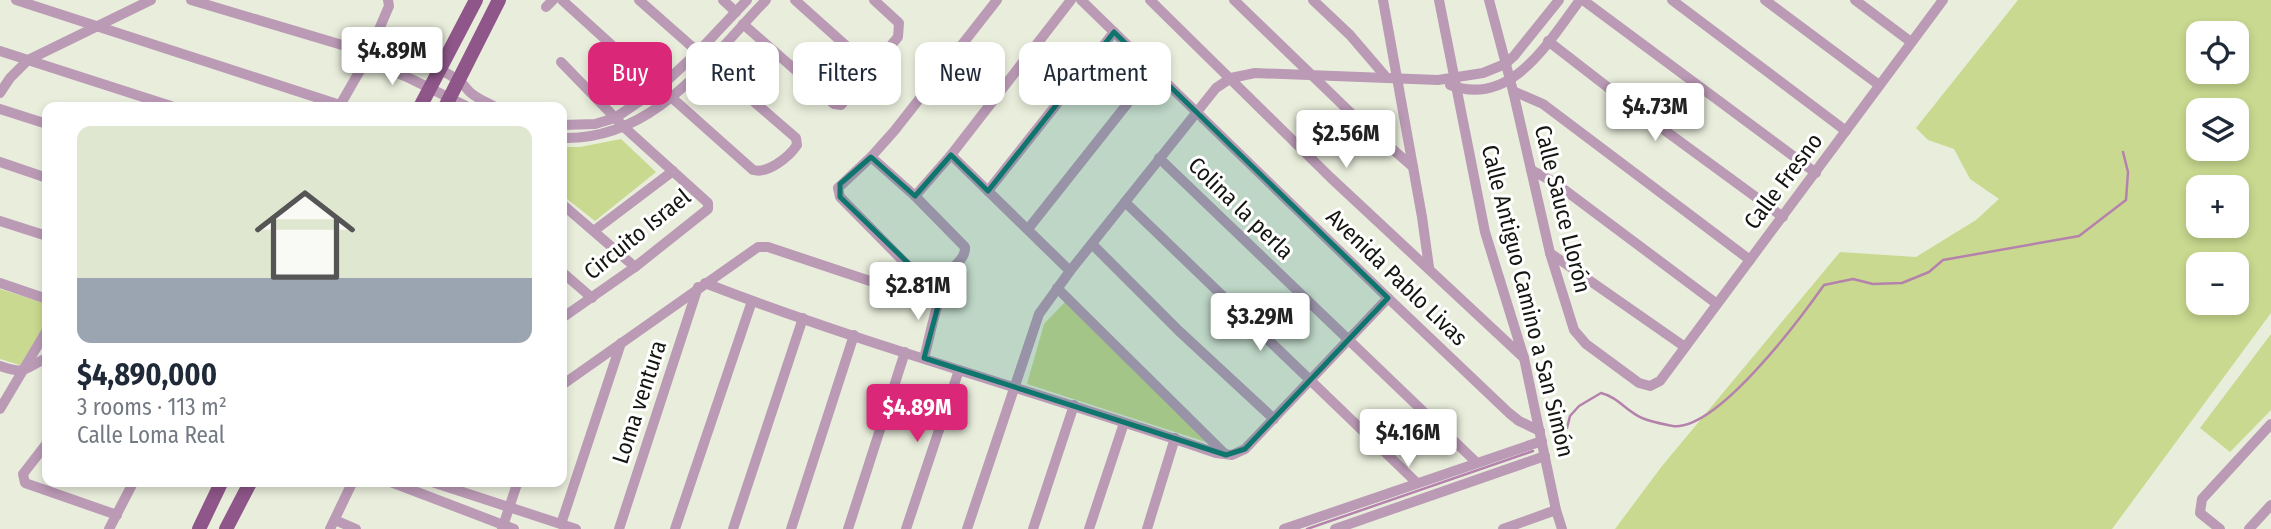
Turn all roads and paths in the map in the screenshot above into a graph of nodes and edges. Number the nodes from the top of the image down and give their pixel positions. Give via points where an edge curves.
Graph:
1 (16, 0) edge
2 (151, 0) edge
3 (191, 0) edge
4 (388, 0) edge
5 (476, 0) edge
6 (499, 0) edge
7 (562, 0) edge
8 (639, 0) edge
9 (723, 0) edge
10 (747, 0) edge
11 (766, 0) edge
12 (795, 0) edge
13 (874, 0) edge
14 (997, 0) edge
15 (1071, 0) edge
16 (1081, 0) edge
17 (1150, 0) edge
18 (1234, 0) edge
19 (1313, 0) edge
20 (1383, 0) edge
21 (1439, 0) edge
22 (1489, 0) edge
23 (1559, 0) edge
24 (1581, 0) edge
25 (1672, 0) edge
26 (1765, 0) edge
27 (1855, 0) edge
28 (1943, 0) edge
29 (736, 12) junction
30 (743, 24) junction
31 (96, 25) junction
32 (1114, 32) junction
33 (1548, 41) junction
34 (608, 42) edge
35 (687, 42) edge
36 (708, 42) edge
37 (726, 42) edge
38 (842, 42) edge
39 (894, 42) edge
40 (1125, 42) edge
41 (1911, 42) junction
42 (372, 48) junction
43 (0, 51) edge
44 (363, 55) junction
45 (28, 61) junction
46 (561, 62) dead end
47 (686, 63) edge
48 (1505, 65) junction
49 (793, 67) edge
50 (440, 71) junction
51 (1310, 74) junction
52 (672, 76) edge
53 (1230, 78) junction
54 (1392, 78) junction
55 (460, 81) junction
56 (686, 83) edge
57 (1455, 83) junction
58 (1879, 85) junction
59 (1511, 86) junction
60 (430, 88) junction
61 (1171, 88) edge
62 (0, 93) edge
63 (672, 96) edge
64 (672, 98) edge
65 (158, 102) edge
66 (328, 102) edge
67 (342, 102) edge
68 (423, 102) edge
69 (448, 102) edge
70 (486, 102) edge
71 (634, 105) edge
72 (661, 105) edge
73 (758, 105) edge
74 (1126, 105) edge
75 (0, 109) edge
76 (1195, 113) junction
77 (615, 118) junction
78 (42, 122) edge
79 (567, 125) edge
80 (625, 128) junction
81 (1846, 131) junction
82 (567, 138) edge
83 (951, 155) junction
84 (872, 157) junction
85 (1159, 159) junction
86 (0, 162) edge
87 (1413, 167) junction
88 (1531, 170) junction
89 (673, 171) junction
90 (1816, 173) junction
91 (42, 176) edge
92 (988, 191) junction
93 (915, 196) junction
94 (1125, 202) junction
95 (567, 208) edge
96 (1783, 217) junction
97 (0, 221) edge
98 (1028, 229) junction
99 (595, 230) junction
100 (42, 234) edge
101 (1092, 244) junction
102 (1549, 253) junction
103 (1750, 260) junction
104 (635, 267) junction
105 (1429, 267) junction
106 (1070, 271) junction
107 (567, 276) edge
108 (0, 283) edge
109 (702, 285) junction
110 (1057, 288) junction
111 (42, 297) edge
112 (592, 298) junction
113 (1388, 298) junction
114 (940, 299) junction
115 (752, 301) junction
116 (1717, 304) junction
117 (567, 315) edge
118 (803, 318) junction
119 (854, 335) junction
120 (42, 339) edge
121 (1349, 341) junction
122 (621, 343) junction
123 (1685, 347) junction
124 (905, 352) junction
125 (924, 358) junction
126 (1524, 358) junction
127 (42, 361) edge
128 (0, 366) edge
129 (959, 370) junction
130 (24, 371) junction
131 (1312, 380) junction
132 (567, 381) edge
133 (1655, 385) joint
134 (1014, 387) junction
135 (1074, 405) junction
136 (0, 409) edge
137 (1274, 419) junction
138 (1124, 423) junction
139 (2271, 424) edge
140 (1541, 436) junction
141 (1175, 438) junction
142 (42, 449) edge
143 (1226, 455) junction
144 (1545, 456) junction
145 (1476, 462) junction
146 (1417, 483) junction
147 (131, 487) edge
148 (219, 487) edge
149 (248, 487) edge
150 (350, 487) edge
151 (403, 487) edge
152 (446, 487) edge
153 (516, 487) edge
154 (2271, 505) edge
155 (509, 509) junction
156 (1556, 510) junction
157 (117, 515) junction
158 (561, 524) junction
159 (332, 525) edge
160 (507, 528) edge
161 (109, 529) edge
162 (199, 529) edge
163 (226, 529) edge
164 (356, 529) edge
165 (576, 529) edge
166 (619, 529) edge
167 (676, 529) edge
168 (733, 529) edge
169 (791, 529) edge
170 (848, 529) edge
171 (906, 529) edge
172 (967, 529) edge
173 (1033, 529) edge
174 (1089, 529) edge
175 (1147, 529) edge
176 (1284, 529) edge
177 (1335, 529) edge
178 (1503, 529) edge
179 (1562, 529) edge
180 (2220, 529) edge
181 (2249, 529) edge

1 - 31 street
2 - 31 street
3 - 44 street
4 - 42 street
5 - 50 main road
6 - 55 main road
7 - 34 street
8 - 35 street
9 - 29 street
10 - 29 street
11 - 30 street
12 - 38 street
13 - 39 street via 900,27
14 - 84 street
15 - 83 street
16 - 32 street, Avenida Pablo Livas
17 - 53 street, Avenida Pablo Livas
18 - 51 street
19 - 54 street
20 - 54 street
21 - 57 street, Calle Antiguo Camino a San Simón
22 - 48 street, Calle Sauce Llorón
23 - 48 street
24 - 33 street
24 - 90 street
25 - 81 street
26 - 58 street
27 - 41 street
28 - 41 street, Calle Fresno
29 - 36 street
30 - 37 street
30 - 49 street
31 - 45 street
31 - 66 street
32 - 40 street, Avenida Pablo Livas
32 - 92 street
33 - 59 street
33 - 96 street
41 - 58 street, Calle Fresno
42 - 44 street
42 - 50 street
43 - 45 street
44 - 60 street
44 - 67 street
45 - 62 street
45 - 65 street
46 - 77 street, Circuito Israel
47 - 52 street
48 - 57 street
48 - 59 street, Calle Sauce Llorón
50 - 55 street
50 - 60 main road
51 - 53 street via 1255,73
51 - 54 street
51 - 87 street
53 - 76 street
53 - 105 street, Avenida Pablo Livas
54 - 57 street
54 - 87 street
55 - 69 main road
55 - 70 street
56 - 63 street
57 - 59 street via 1481,89
57 - 126 street, Calle Antiguo Camino a San Simón via 1485,232
58 - 81 street, Calle Fresno
59 - 88 street, Calle Sauce Llorón
59 - 103 street via 1543,104
60 - 68 main road
60 - 69 street
61 - 76 street, Avenida Pablo Livas
64 - 73 street via 753,170 766,171 797,145 796,138
71 - 77 street
72 - 80 street
74 - 98 street
75 - 78 street
76 - 85 street
76 - 113 street, Avenida Pablo Livas
77 - 79 street
77 - 80 street, Circuito Israel
80 - 82 street
80 - 89 street, Circuito Israel
81 - 90 street, Calle Fresno
83 - 92 street
83 - 93 street
84 - 93 street
84 - 114 street via 840,184 838,194
85 - 94 street
85 - 121 street, Colina la perla
86 - 91 street
87 - 105 street
88 - 102 street, Calle Sauce Llorón
88 - 116 street via 1554,182
89 - 99 street
89 - 104 street, Circuito Israel via 708,203 708,209
90 - 96 street, Calle Fresno
92 - 98 street
93 - 114 street via 965,247
94 - 101 street
94 - 131 street
95 - 99 street
96 - 103 street, Calle Fresno
97 - 100 street
98 - 106 street
99 - 104 street
101 - 106 street
101 - 137 street
102 - 123 street
102 - 133 street, Calle Sauce Llorón via 1578,337 1639,383
103 - 116 street, Calle Fresno
104 - 112 street, Circuito Israel
105 - 126 street, Avenida Pablo Livas
106 - 110 street
107 - 112 street
108 - 111 street
109 - 114 street via 758,247 768,247
109 - 115 street
109 - 122 street
109 - 166 street, Loma ventura
110 - 134 street via 1039,314
110 - 143 street
112 - 117 street, Circuito Israel
113 - 121 street
113 - 140 street, Avenida Pablo Livas via 1519,421
114 - 125 street
115 - 118 street
115 - 167 street
116 - 123 street, Calle Fresno
118 - 119 street
118 - 168 street
119 - 124 street
119 - 169 street
120 - 130 street
121 - 131 street
121 - 145 street, Colina la perla
122 - 132 street
122 - 158 street
123 - 133 street, Calle Fresno
124 - 125 street
124 - 170 street
125 - 129 street
126 - 140 street, Calle Antiguo Camino a San Simón
127 - 130 street
128 - 130 street
129 - 134 street
129 - 171 street
130 - 136 street
131 - 137 street
131 - 146 street
134 - 135 street
134 - 172 street
135 - 138 street
135 - 173 street
137 - 143 street via 1245,449
138 - 141 street
138 - 174 street
139 - 180 street via 2202,499 2200,513
140 - 144 street, Calle Antiguo Camino a San Simón
140 - 145 street
141 - 143 street
141 - 175 street
142 - 157 street via 23,474 25,484
144 - 156 street, Calle Antiguo Camino a San Simón
144 - 177 street
145 - 146 street
146 - 176 street
147 - 157 street
148 - 162 main road
149 - 163 main road
150 - 159 street
151 - 160 street
152 - 155 street
153 - 155 street
154 - 181 street
155 - 158 street
155 - 160 street
156 - 178 street
156 - 179 street, Calle Antiguo Camino a San Simón
157 - 161 street
158 - 165 street
159 - 164 street

